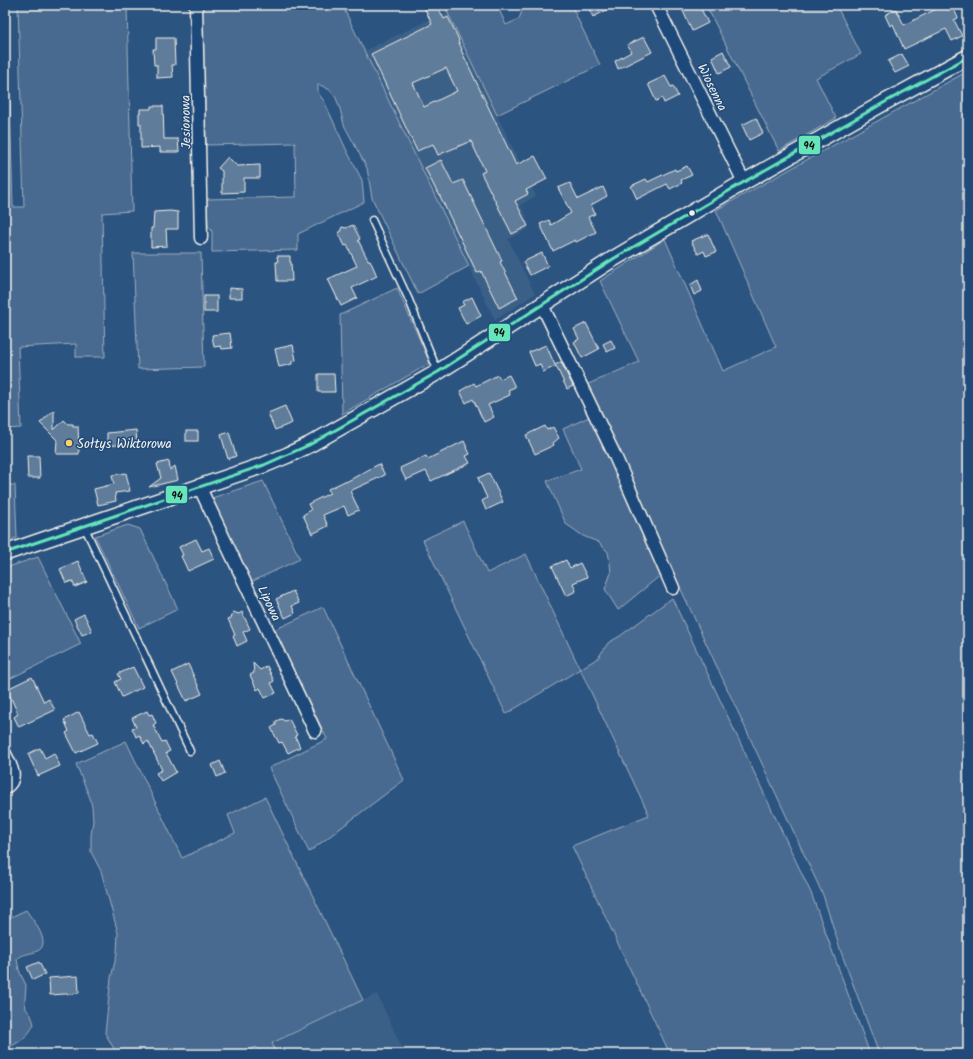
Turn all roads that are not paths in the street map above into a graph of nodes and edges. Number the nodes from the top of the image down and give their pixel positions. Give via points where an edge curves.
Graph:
1 (196, 5) edge
2 (656, 5) edge
3 (968, 57) edge
4 (744, 182) junction
5 (372, 220) dead end
6 (201, 238) dead end
7 (542, 305) junction
8 (438, 372) junction
9 (200, 488) junction
10 (84, 526) junction
11 (5, 552) edge
12 (673, 588) dead end
13 (315, 731) dead end
14 (190, 751) dead end
15 (5, 754) edge
16 (5, 788) edge

1 - 6 street, Jesionowa
2 - 4 street, Wiosenna
3 - 4 street
4 - 7 street via 613,258
5 - 8 lane via 409,300
7 - 8 street
7 - 12 street via 615,456
8 - 9 street via 309,445 264,465
9 - 10 street
9 - 13 street, Lipowa
10 - 11 street
10 - 14 lane
15 - 16 street via 14,774 10,785

